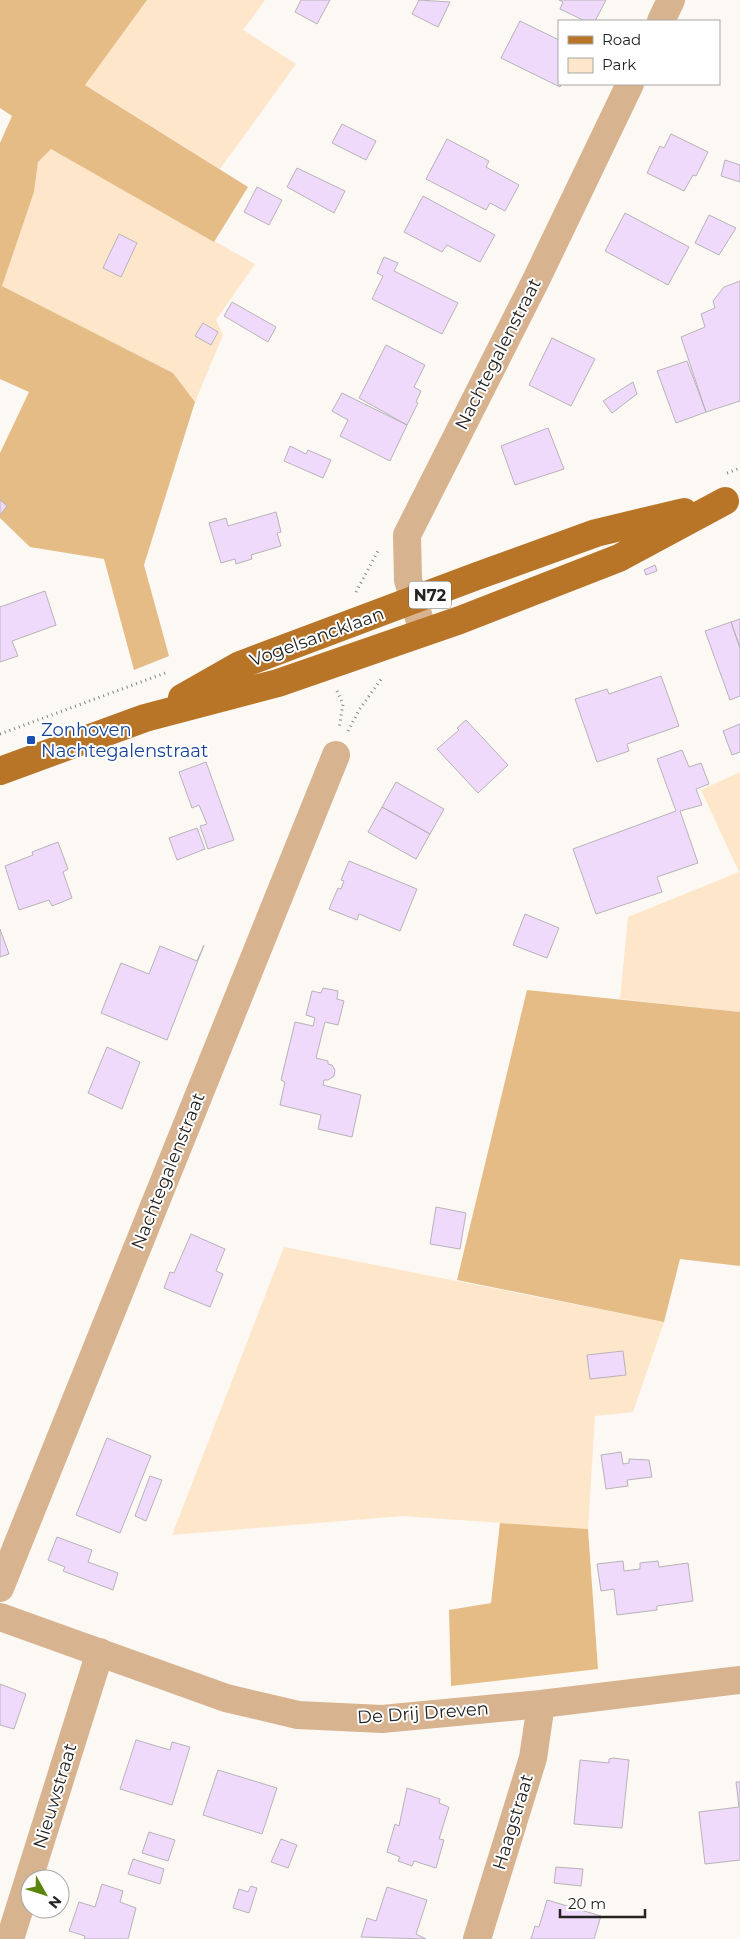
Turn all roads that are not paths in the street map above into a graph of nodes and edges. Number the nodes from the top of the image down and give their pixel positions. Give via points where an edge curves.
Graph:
1 (671, 0) edge
2 (661, 20) edge
3 (630, 85) edge
4 (733, 499) edge
5 (413, 602) junction
6 (423, 632) junction
7 (145, 718) junction
8 (336, 754) road end
9 (0, 771) edge
10 (0, 1588) edge
11 (0, 1617) edge
12 (100, 1652) junction
13 (740, 1680) edge
14 (541, 1704) junction
15 (10, 1939) edge
16 (477, 1939) edge

1 - 2 street
3 - 5 street, Nachtegalenstraat via 537,278 407,535 408,580
4 - 5 main road, Vogelsancklaan / N72 via 596,533
4 - 6 main road, Vogelsancklaan / N72 via 619,558
5 - 6 street, Nachtegalenstraat
5 - 7 main road, Vogelsancklaan / N72 via 240,665
6 - 7 main road, Vogelsancklaan / N72 via 286,680
7 - 9 main road, Vogelsancklaan / N72
8 - 10 street, Nachtegalenstraat
11 - 12 street, De Drij Dreven
12 - 14 street, De Drij Dreven via 226,1698 298,1715 382,1719
12 - 15 street, Nieuwstraat
13 - 14 street, De Drij Dreven
14 - 16 street, Haagstraat via 534,1758

